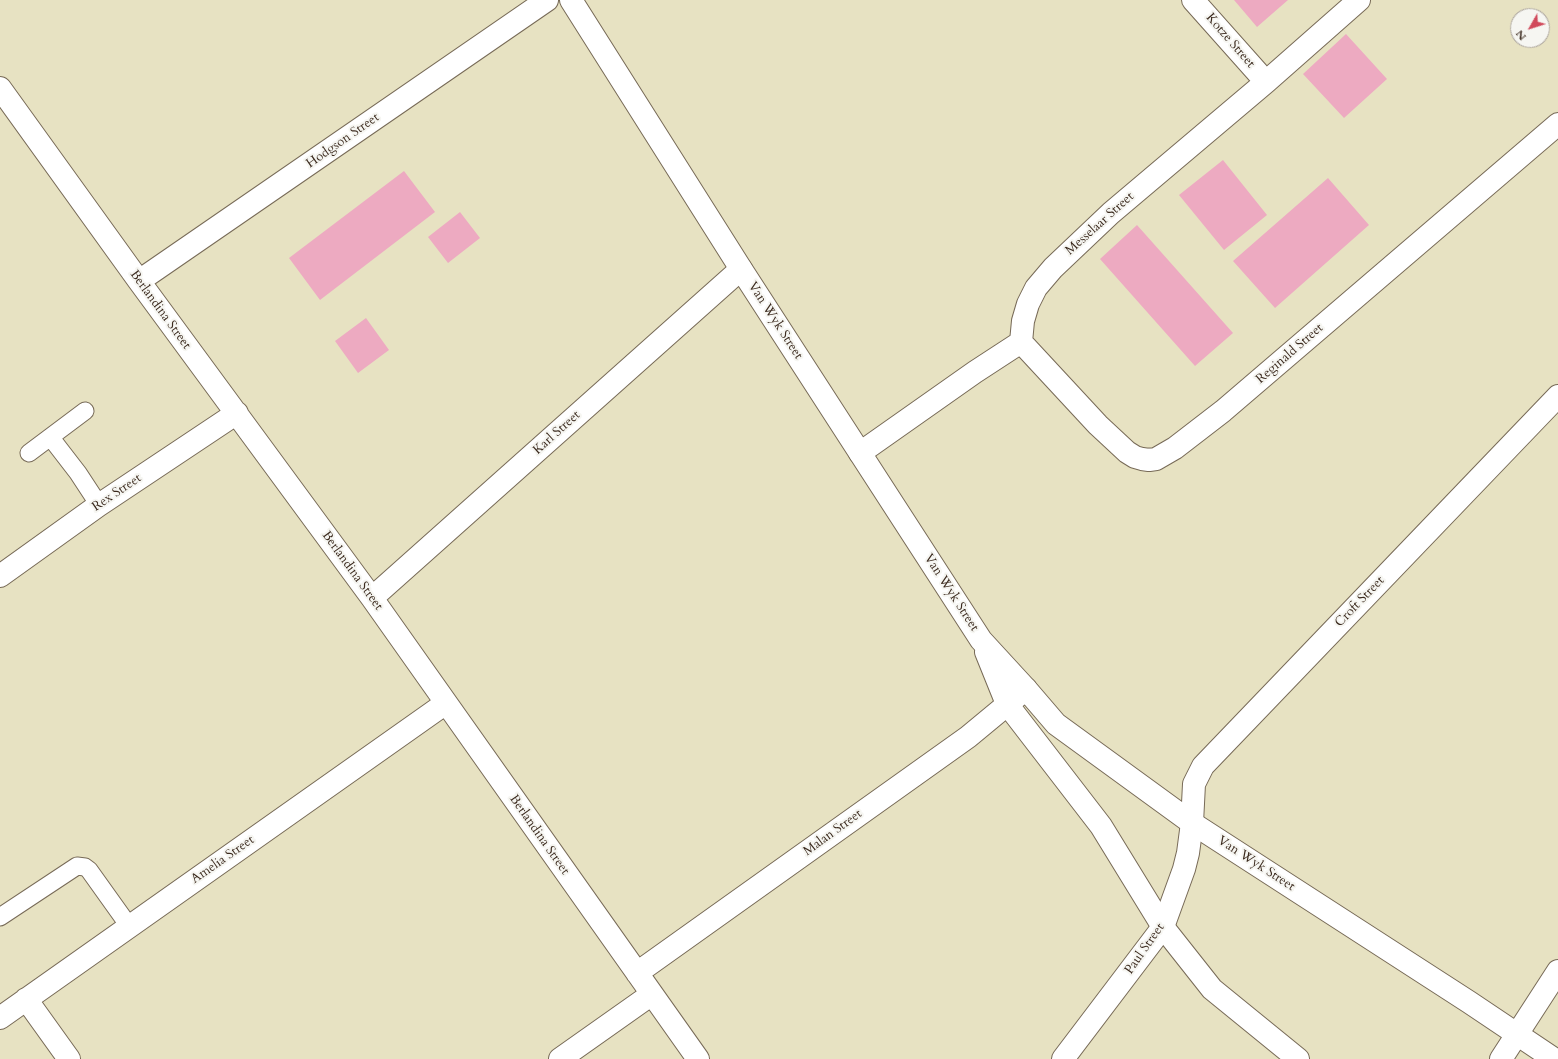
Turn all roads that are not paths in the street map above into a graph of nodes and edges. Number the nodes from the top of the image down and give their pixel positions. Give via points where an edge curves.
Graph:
1 (548, 0) edge
2 (571, 0) edge
3 (1193, 0) edge
4 (1359, 0) edge
5 (1266, 82) junction
6 (0, 88) edge
7 (1558, 124) edge
8 (741, 269) junction
9 (139, 282) junction
10 (1022, 342) junction
11 (1558, 396) edge
12 (85, 411) dead end
13 (236, 413) junction
14 (51, 438) junction
15 (29, 453) dead end
16 (860, 453) junction
17 (99, 506) junction
18 (0, 576) edge
19 (372, 598) junction
20 (981, 640) junction
21 (1026, 689) junction
22 (446, 703) junction
23 (1007, 704) junction
24 (1192, 823) junction
25 (0, 917) edge
26 (130, 926) junction
27 (1163, 927) junction
28 (1558, 971) edge
29 (637, 973) junction
30 (652, 994) junction
31 (26, 999) junction
32 (0, 1018) edge
33 (1517, 1035) junction
34 (69, 1059) edge
35 (560, 1059) edge
36 (698, 1059) edge
37 (1063, 1059) edge
38 (1298, 1059) edge
39 (1501, 1059) edge
40 (1554, 1059) edge

1 - 9 street, Hodgson Street
2 - 8 street, Van Wyk Street
3 - 5 street, Kotze Street
4 - 5 street, Messelaar Street
5 - 10 street, Messelaar Street via 1111,213 1053,268 1036,288 1028,304 1023,321
6 - 9 street, Berlandina Street
7 - 10 street, Reginald Street via 1223,412 1175,448 1156,458 1142,459 1127,452 1098,425
8 - 16 street, Van Wyk Street
8 - 19 street, Karl Street
9 - 13 street, Berlandina Street
10 - 16 street
11 - 24 street, Croft Street via 1203,766 1194,784
12 - 14 lane
13 - 17 street, Rex Street
13 - 19 street, Berlandina Street
14 - 15 lane
14 - 17 lane
16 - 20 street, Van Wyk Street
17 - 18 street, Rex Street
19 - 22 street, Berlandina Street
20 - 21 street, Van Wyk Street
20 - 23 street, Van Wyk Street
21 - 23 street, Malan Street
21 - 24 street, Van Wyk Street via 1056,724
22 - 26 street, Amelia Street
22 - 29 street, Berlandina Street
23 - 27 street, Van Wyk Street via 1101,826
23 - 29 street, Malan Street via 968,737
24 - 27 street, Paul Street via 1184,869
24 - 33 street, Van Wyk Street
25 - 26 lane via 76,866 89,870
26 - 31 street, Amelia Street
27 - 37 street, Paul Street
27 - 38 street, Van Wyk Street via 1212,989
28 - 33 street
29 - 30 street, Berlandina Street
30 - 35 street
30 - 36 street, Berlandina Street
31 - 32 street, Amelia Street
31 - 34 street
33 - 39 street
33 - 40 street, Van Wyk Street

